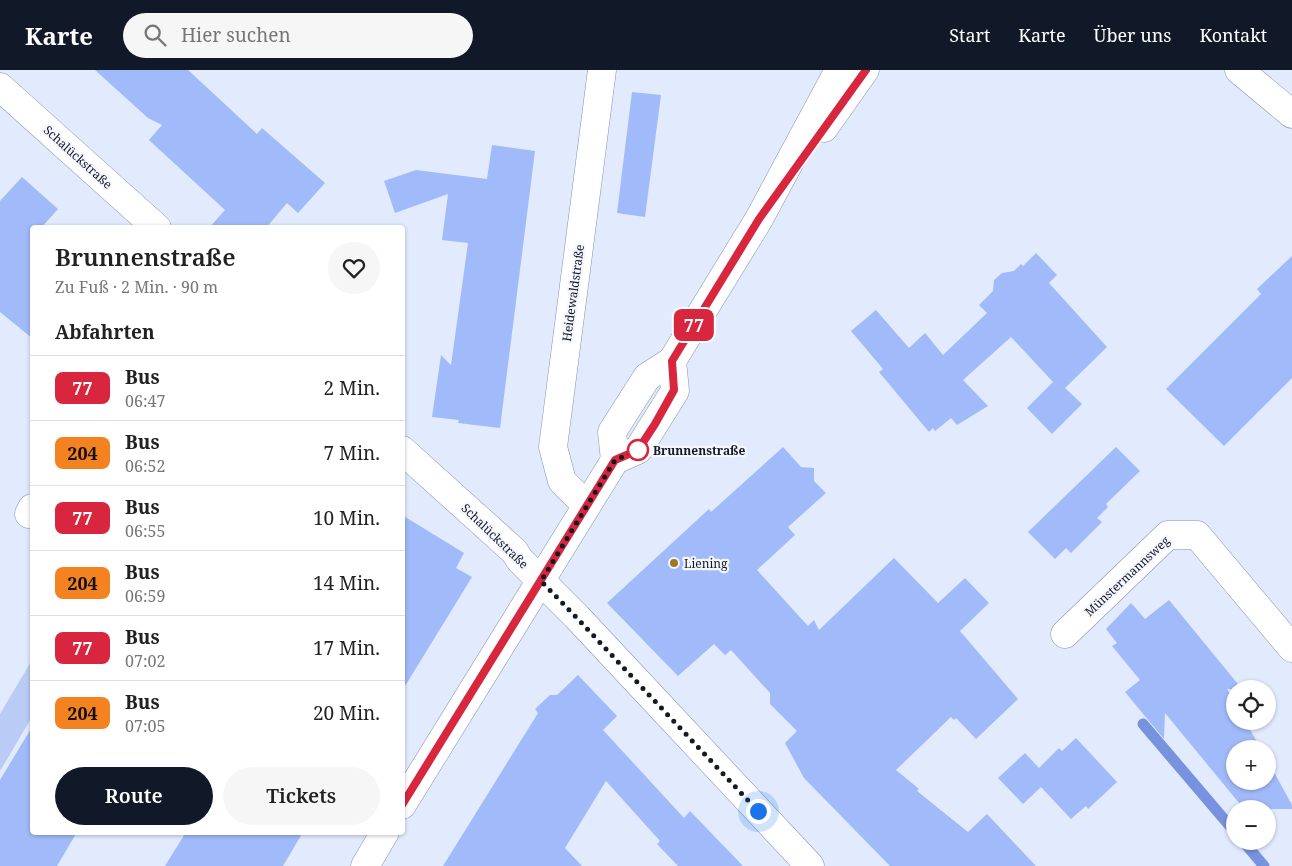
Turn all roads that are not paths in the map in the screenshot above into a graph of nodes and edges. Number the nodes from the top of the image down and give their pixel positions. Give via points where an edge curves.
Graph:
1 (602, 70) edge
2 (839, 70) edge
3 (866, 70) edge
4 (1239, 70) edge
5 (0, 87) edge
6 (1292, 114) edge
7 (759, 219) junction
8 (154, 225) edge
9 (405, 453) edge
10 (586, 505) junction
11 (541, 581) junction
12 (1065, 634) dead end
13 (1292, 648) edge
14 (405, 800) edge
15 (383, 835) edge
16 (365, 866) edge
17 (810, 866) edge

1 - 10 street, Heidewaldstraße via 553,447 562,481
2 - 7 street
3 - 7 street
4 - 6 street
5 - 8 street, Schalückstraße
7 - 10 street via 672,361 647,377 612,432 615,460
9 - 11 street, Schalückstraße via 514,552
10 - 11 street
11 - 14 street
11 - 17 street, Schalückstraße
12 - 13 street, Münstermannsweg via 1168,534 1197,535
15 - 16 street

